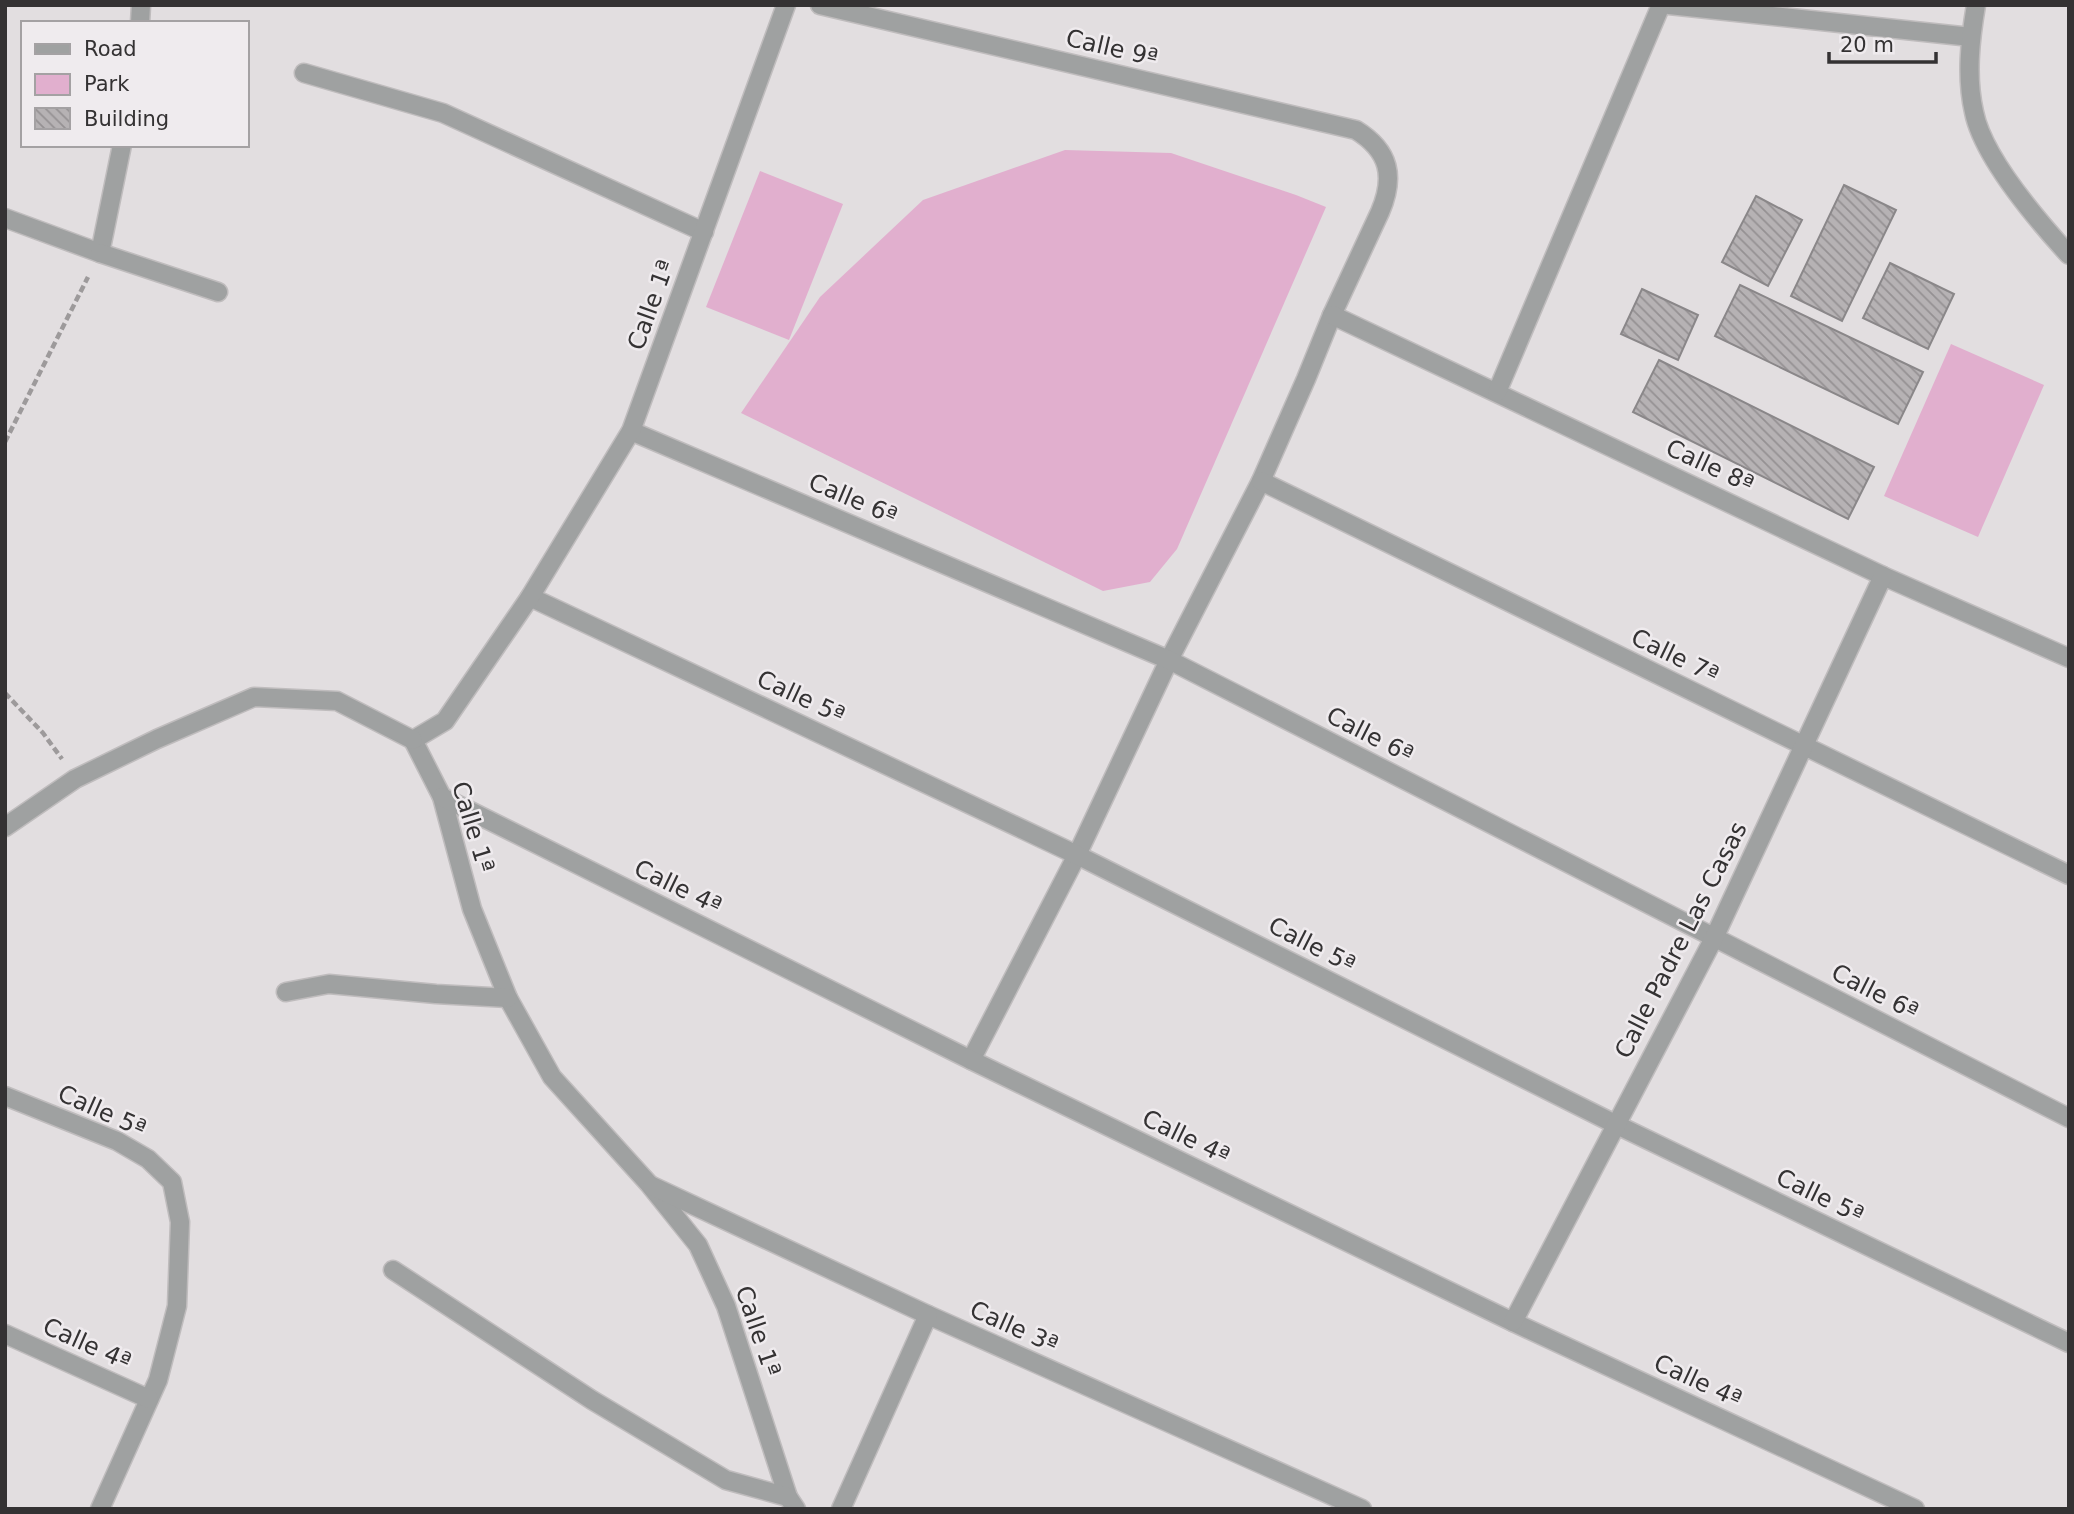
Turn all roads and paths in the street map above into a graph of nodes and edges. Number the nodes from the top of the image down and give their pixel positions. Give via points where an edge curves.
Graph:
1 (786, 5) edge
2 (820, 5) edge
3 (1661, 5) edge
4 (1669, 5) edge
5 (1976, 5) edge
6 (1971, 37) junction
7 (304, 74) dead end
8 (122, 147) edge
9 (5, 218) edge
10 (704, 232) junction
11 (100, 253) junction
12 (2069, 255) edge
13 (218, 292) dead end
14 (1332, 315) junction
15 (1497, 392) junction
16 (631, 431) junction
17 (5, 442) edge
18 (1261, 481) junction
19 (1883, 576) junction
20 (530, 597) junction
21 (2069, 658) edge
22 (1169, 660) junction
23 (5, 693) edge
24 (413, 740) junction
25 (1804, 746) junction
26 (75, 779) junction
27 (442, 797) junction
28 (5, 827) edge
29 (1077, 855) junction
30 (2069, 875) edge
31 (1714, 937) junction
32 (286, 992) dead end
33 (508, 998) junction
34 (971, 1060) junction
35 (5, 1096) edge
36 (2069, 1118) edge
37 (1615, 1124) junction
38 (649, 1184) junction
39 (393, 1270) dead end
40 (928, 1315) junction
41 (1513, 1322) junction
42 (5, 1334) edge
43 (2069, 1343) edge
44 (149, 1399) junction
45 (792, 1503) edge
46 (100, 1509) edge
47 (841, 1509) edge
48 (1362, 1509) edge
49 (1915, 1509) edge

1 - 10 street, Calle 1ª
2 - 14 street, Calle 9ª via 1356,130 1373,141 1383,156 1389,177 1387,195
3 - 15 street
4 - 6 street
5 - 6 street
6 - 12 street via 1970,88 1984,140 2013,188
7 - 10 street via 443,113
8 - 11 street
9 - 11 street
10 - 16 street, Calle 1ª
11 - 13 street
11 - 17 path
14 - 15 street, Calle 8ª
14 - 18 street
15 - 19 street, Calle 8ª
16 - 20 street, Calle 1ª
16 - 22 street, Calle 6ª
18 - 22 street
18 - 25 street, Calle 7ª
19 - 21 street, Calle 8ª
19 - 25 street, Calle Padre Las Casas
20 - 24 street, Calle 1ª via 445,721
20 - 29 street, Calle 5ª
22 - 29 street
22 - 31 street, Calle 6ª
23 - 26 path via 43,733
24 - 26 street via 337,701 254,697
24 - 27 street, Calle 1ª
25 - 30 street, Calle 7ª
25 - 31 street, Calle Padre Las Casas
26 - 28 street
27 - 33 street, Calle 1ª via 472,909
27 - 34 street, Calle 4ª
29 - 34 street
29 - 37 street, Calle 5ª
31 - 36 street, Calle 6ª
31 - 37 street, Calle Padre Las Casas
32 - 33 street via 329,984
33 - 38 street, Calle 1ª via 552,1077
34 - 41 street, Calle 4ª
35 - 44 street, Calle 5ª via 117,1141 148,1159 172,1182 180,1223 177,1306
37 - 41 street, Calle Padre Las Casas
37 - 43 street, Calle 5ª
38 - 40 street, Calle 3ª
38 - 45 street, Calle 1ª via 698,1245 726,1306
39 - 45 street via 592,1400 726,1480
40 - 47 street
40 - 48 street, Calle 3ª
41 - 49 street, Calle 4ª
42 - 44 street, Calle 4ª
44 - 46 street, Calle 5ª

